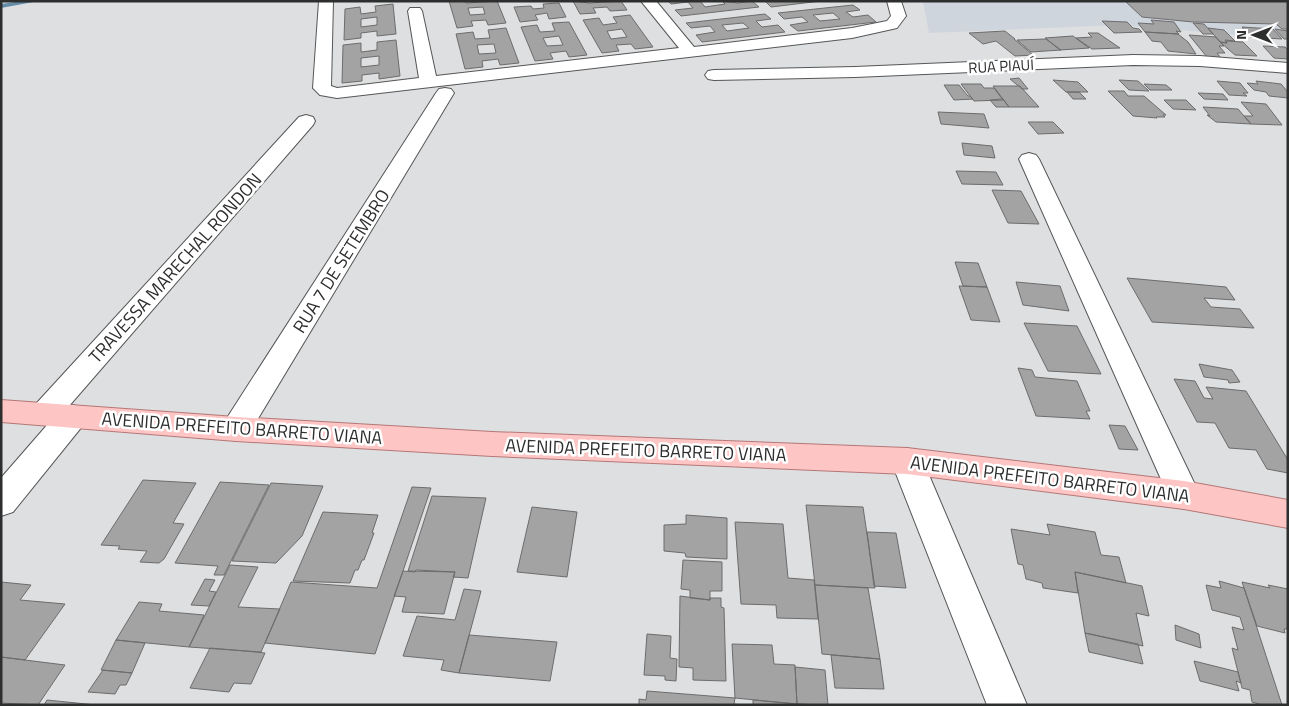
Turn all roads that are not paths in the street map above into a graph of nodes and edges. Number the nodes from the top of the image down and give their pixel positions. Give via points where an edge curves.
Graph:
1 (326, 1) edge
2 (648, 1) edge
3 (894, 1) edge
4 (415, 10) dead end
5 (690, 52) junction
6 (1288, 68) edge
7 (714, 75) dead end
8 (437, 88) junction
9 (306, 122) dead end
10 (1029, 159) dead end
11 (1, 411) edge
12 (59, 415) junction
13 (236, 429) junction
14 (907, 461) junction
15 (1184, 494) junction
16 (1, 502) edge
17 (1288, 514) edge
18 (1007, 705) edge

1 - 8 street via 322,88 337,93
2 - 5 street
3 - 5 street via 899,16 892,25 852,33
4 - 8 street
5 - 8 street
6 - 7 street, RUA PIAUÍ via 1133,60
8 - 13 street, RUA 7 DE SETEMBRO
9 - 12 street, TRAVESSA MARECHAL RONDON
10 - 15 street
11 - 12 main road, AVENIDA PREFEITO BARRETO VIANA
12 - 13 main road, AVENIDA PREFEITO BARRETO VIANA
12 - 16 street, TRAVESSA MARECHAL RONDON
13 - 14 main road, AVENIDA PREFEITO BARRETO VIANA via 492,444
14 - 15 main road, AVENIDA PREFEITO BARRETO VIANA
14 - 18 street
15 - 17 main road, AVENIDA PREFEITO BARRETO VIANA

